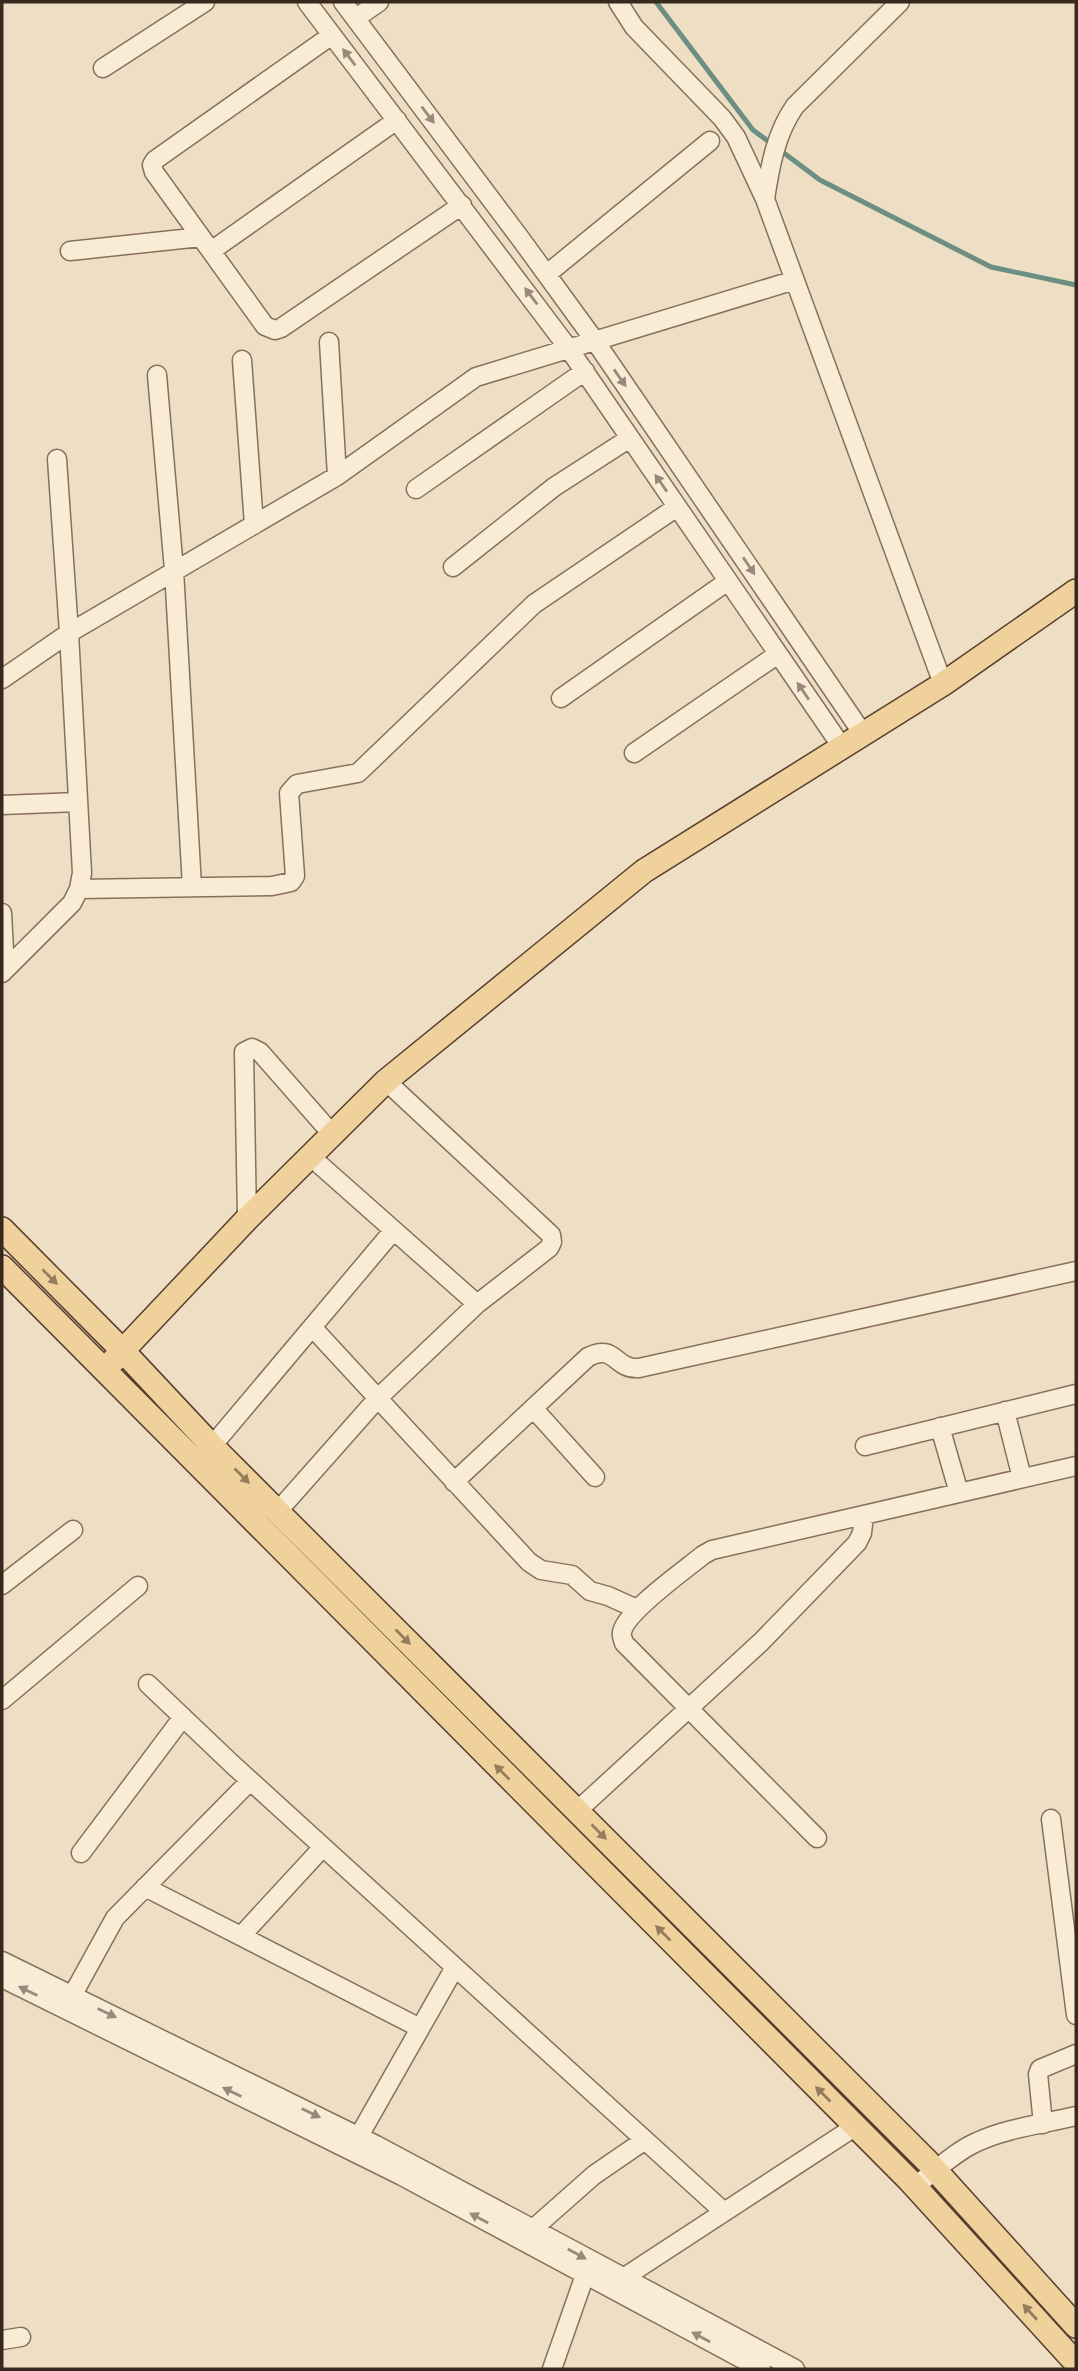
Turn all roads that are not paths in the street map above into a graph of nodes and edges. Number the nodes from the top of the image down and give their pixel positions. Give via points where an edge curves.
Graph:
1 (205, 2) edge
2 (307, 2) edge
3 (343, 2) edge
4 (379, 2) edge
5 (618, 2) edge
6 (900, 2) edge
7 (356, 18) junction
8 (332, 35) junction
9 (388, 61) junction
10 (103, 68) dead end
11 (365, 79) junction
12 (397, 120) junction
13 (710, 141) dead end
14 (453, 148) junction
15 (432, 166) junction
16 (765, 198) junction
17 (462, 205) junction
18 (206, 244) junction
19 (70, 251) dead end
20 (547, 274) junction
21 (795, 280) junction
22 (595, 341) junction
23 (329, 342) dead end
24 (569, 349) junction
25 (242, 360) dead end
26 (585, 371) junction
27 (157, 375) dead end
28 (630, 438) junction
29 (57, 459) dead end
30 (337, 476) junction
31 (416, 489) dead end
32 (677, 507) junction
33 (254, 525) junction
34 (729, 537) junction
35 (707, 551) junction
36 (453, 567) dead end
37 (174, 570) junction
38 (728, 581) junction
39 (1076, 591) edge
40 (69, 633) junction
41 (778, 654) junction
42 (2, 679) edge
43 (931, 691) junction
44 (561, 698) dead end
45 (863, 734) junction
46 (842, 747) junction
47 (634, 752) dead end
48 (78, 802) junction
49 (2, 805) edge
50 (192, 887) junction
51 (79, 889) junction
52 (2, 913) edge
53 (3, 971) edge
54 (386, 1081) junction
55 (332, 1134) junction
56 (310, 1156) junction
57 (247, 1219) junction
58 (2, 1229) edge
59 (393, 1231) junction
60 (2, 1267) edge
61 (1076, 1271) edge
62 (477, 1304) junction
63 (312, 1328) junction
64 (123, 1350) junction
65 (104, 1371) junction
66 (1076, 1394) edge
67 (377, 1398) junction
68 (533, 1408) junction
69 (1005, 1410) junction
70 (940, 1427) junction
71 (212, 1446) junction
72 (865, 1446) dead end
73 (1076, 1466) edge
74 (595, 1477) dead end
75 (1022, 1478) junction
76 (454, 1482) junction
77 (959, 1493) junction
78 (278, 1511) junction
79 (864, 1515) junction
80 (73, 1530) dead end
81 (2, 1585) edge
82 (138, 1586) dead end
83 (637, 1609) junction
84 (148, 1684) dead end
85 (2, 1700) edge
86 (688, 1706) junction
87 (183, 1717) junction
88 (250, 1781) junction
89 (577, 1811) junction
90 (1051, 1819) dead end
91 (817, 1838) dead end
92 (323, 1847) junction
93 (81, 1853) dead end
94 (145, 1887) junction
95 (241, 1936) junction
96 (2, 1961) edge
97 (455, 1967) junction
98 (2, 1978) edge
99 (72, 1996) junction
100 (1076, 2015) edge
101 (421, 2028) junction
102 (1076, 2054) edge
103 (1076, 2116) edge
104 (1043, 2124) junction
105 (856, 2126) junction
106 (359, 2136) junction
107 (645, 2140) junction
108 (936, 2171) junction
109 (915, 2186) junction
110 (724, 2212) junction
111 (527, 2235) junction
112 (585, 2275) junction
113 (616, 2283) junction
114 (1076, 2326) edge
115 (21, 2337) dead end
116 (2, 2340) edge
117 (1076, 2363) edge
118 (552, 2369) edge
119 (761, 2369) edge
120 (795, 2369) edge

1 - 10 street
2 - 8 street
3 - 7 street
4 - 7 street
5 - 16 street via 634,27 722,118
6 - 16 street via 795,106 781,128
7 - 9 street
11 -> 8 street
8 - 18 street via 155,160 154,172
9 - 11 street
9 -> 14 street
11 - 12 street
12 - 15 street
12 - 18 street
13 - 20 street
14 - 15 street
14 - 20 street
15 - 17 street
16 - 21 street
17 - 18 street via 275,330 265,326
24 -> 17 street
18 - 19 street
20 - 22 street
21 - 22 street
21 - 43 street
22 - 24 street
22 -> 34 street
23 - 30 street
24 - 26 street
24 - 30 street via 476,377
25 - 33 street
26 - 28 street
26 - 31 street
27 - 37 street
32 -> 28 street
28 - 36 street via 554,487
29 - 40 street
30 - 33 street
32 - 35 street
32 - 50 street via 534,604 358,774 292,787 295,876 291,882
33 - 37 street
34 - 35 street
34 -> 45 street
35 - 38 street
37 - 40 street
37 - 50 street
38 - 41 street
38 - 44 street
39 - 43 main road
40 - 42 street
40 - 48 street
46 -> 41 street
41 - 47 street
43 - 45 main road
45 - 46 main road
46 - 54 main road via 644,871
48 - 49 street
48 - 51 street
50 - 51 street
51 - 53 street via 72,903
52 - 53 street
54 - 55 main road
54 - 62 street via 551,1235 550,1248
55 - 56 main road
55 - 57 street via 260,1052 252,1048 244,1052
56 - 57 main road
56 - 59 street
57 - 64 main road
58 -> 64 main road
59 - 62 street
59 - 63 street
60 - 65 main road
61 - 68 street via 639,1368 629,1368 599,1351
62 - 67 street
63 - 67 street
63 - 71 street
64 - 65 main road
64 - 71 main road
105 -> 65 main road
66 - 69 street
67 - 76 street
67 - 78 street
68 - 74 street
68 - 76 street
69 - 70 street
69 - 75 street
70 - 72 street
70 - 77 street
71 -> 78 main road
73 - 75 street
75 - 77 street
76 - 83 street via 534,1567 572,1575 590,1591
77 - 79 street
78 -> 89 main road
79 - 83 street via 706,1552
79 - 86 street via 857,1543 761,1642
80 - 81 street
82 - 85 street
83 - 86 street via 622,1632 624,1643
84 - 87 street
86 - 89 street
86 - 91 street
87 - 88 street
87 - 93 street
88 - 92 street
88 - 94 street
89 -> 108 main road
90 - 100 street
92 - 95 street
92 - 97 street
94 - 95 street
94 - 99 street via 111,1923
95 - 101 street
96 - 99 street
97 - 101 street
97 - 107 street
111 -> 98 street
99 -> 106 street
101 - 106 street
102 - 104 street via 1040,2069
103 - 104 street
104 - 108 street via 977,2142
105 - 109 main road
105 - 110 street
106 - 111 street
107 - 110 street
107 - 111 street via 594,2175
108 - 109 street
108 - 114 main road
117 -> 109 main road
110 - 113 street
111 - 112 street
111 -> 113 street
112 - 113 street
112 - 118 street
119 -> 113 street
113 - 120 street
115 - 116 street

